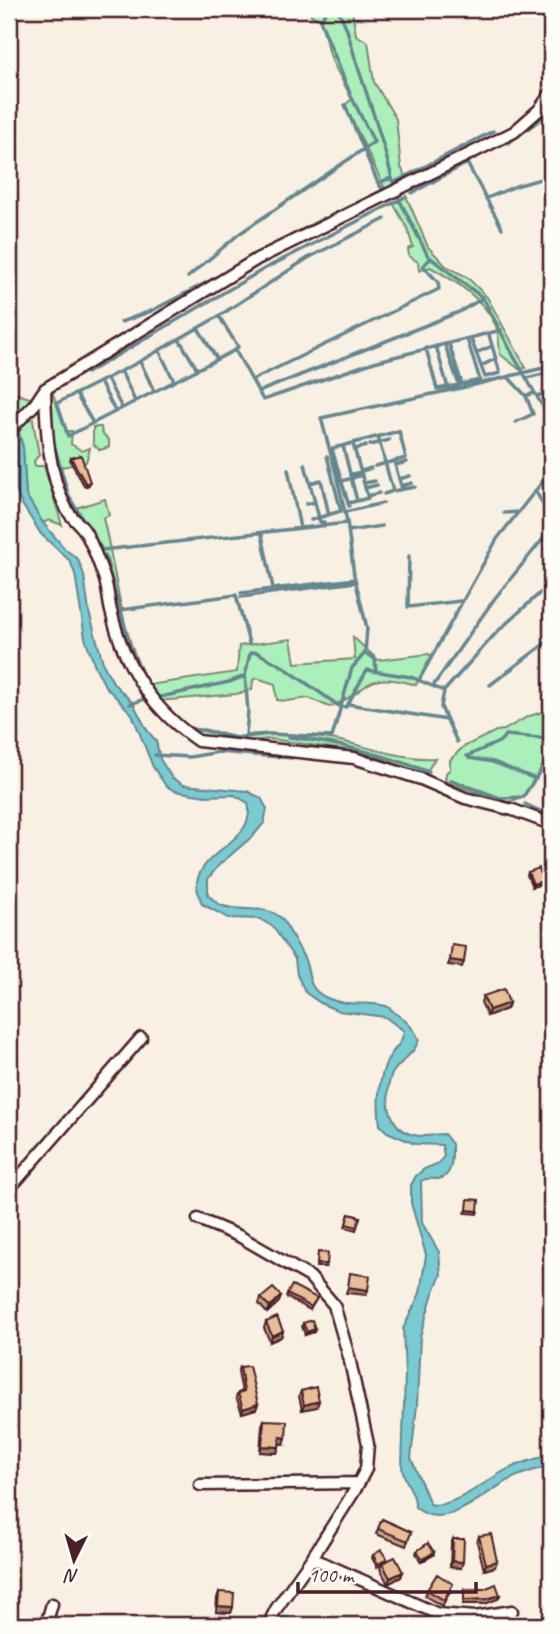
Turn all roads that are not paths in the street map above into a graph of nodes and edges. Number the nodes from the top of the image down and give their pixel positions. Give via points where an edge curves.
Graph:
1 (551, 93) edge
2 (45, 389) junction
3 (9, 430) edge
4 (551, 824) edge
5 (141, 1038) dead end
6 (9, 1189) edge
7 (198, 1219) dead end
8 (358, 1483) junction
9 (200, 1485) dead end
10 (312, 1558) junction
11 (52, 1604) dead end
12 (512, 1611) dead end
13 (46, 1625) edge
14 (268, 1625) edge

1 - 2 street via 514,132 257,259
2 - 3 street
2 - 4 street via 46,434 67,511 86,532 136,679 178,727 198,741 354,758
5 - 6 street
7 - 8 street via 239,1236 310,1277 334,1305 368,1444 366,1469
8 - 9 street
8 - 10 street
10 - 12 street via 438,1614 475,1617
10 - 14 street
11 - 13 street

